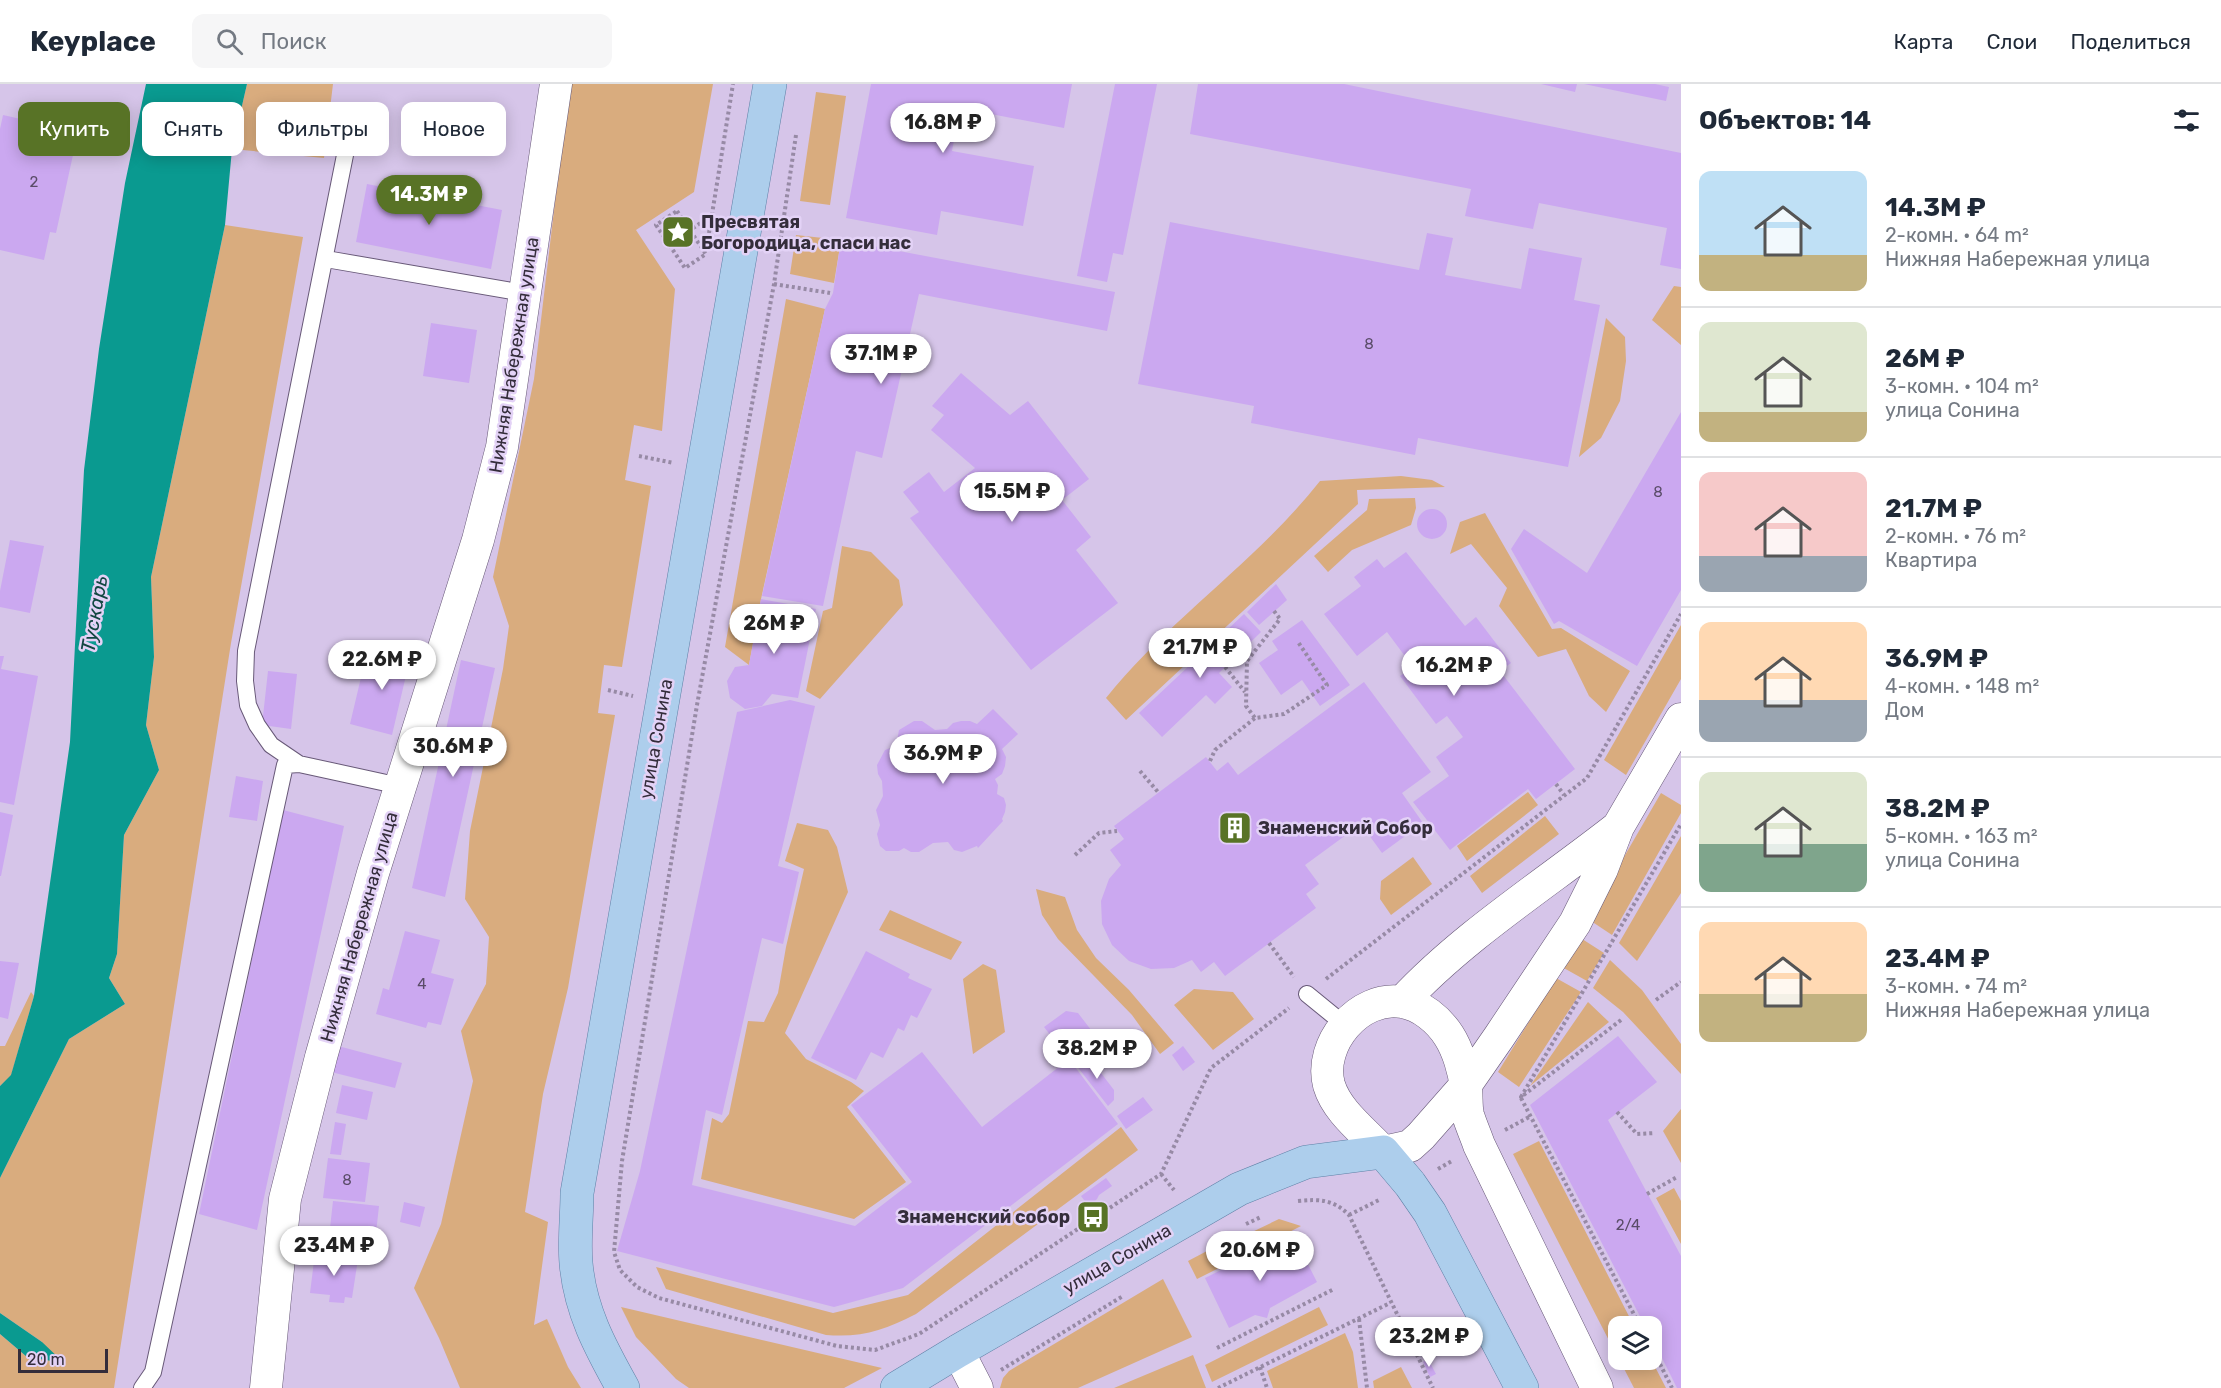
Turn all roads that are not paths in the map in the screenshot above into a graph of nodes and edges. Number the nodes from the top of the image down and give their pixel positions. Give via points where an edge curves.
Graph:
1 (556, 84) edge
2 (770, 84) edge
3 (345, 156) edge
4 (326, 259) junction
5 (524, 293) junction
6 (1681, 718) edge
7 (298, 764) junction
8 (400, 786) junction
9 (1618, 827) junction
10 (1307, 994) road end
11 (1402, 1002) junction
12 (1345, 1025) junction
13 (1465, 1086) junction
14 (1383, 1152) junction
15 (957, 1351) junction
16 (977, 1387) edge
17 (142, 1388) edge
18 (266, 1388) edge
19 (623, 1388) edge
20 (897, 1388) edge
21 (1522, 1388) edge
22 (1598, 1388) edge

1 - 5 street, Нижняя Набережная улица
2 - 19 main road, улица Сонина via 577,1193 576,1262 582,1299 596,1341
3 - 4 lane
4 - 5 lane
4 - 7 lane via 246,651 248,705 257,725 271,745
5 - 8 street, Нижняя Набережная улица via 499,459 478,540
6 - 9 street
7 - 8 lane
7 - 17 lane via 285,765 153,1372
8 - 18 street, Нижняя Набережная улица via 321,1057 285,1199
9 - 11 street via 1466,943
9 - 13 street via 1575,923
10 - 12 lane
11 - 12 street via 1378,1005
11 - 13 street via 1421,1008 1442,1027 1454,1045
12 - 14 street via 1328,1057 1329,1087 1342,1109
13 - 14 street via 1410,1146
13 - 22 street via 1468,1115 1479,1145
14 - 15 main road, улица Сонина via 1306,1162 1239,1189
14 - 21 main road via 1430,1213
15 - 16 street
15 - 20 main road, улица Сонина

